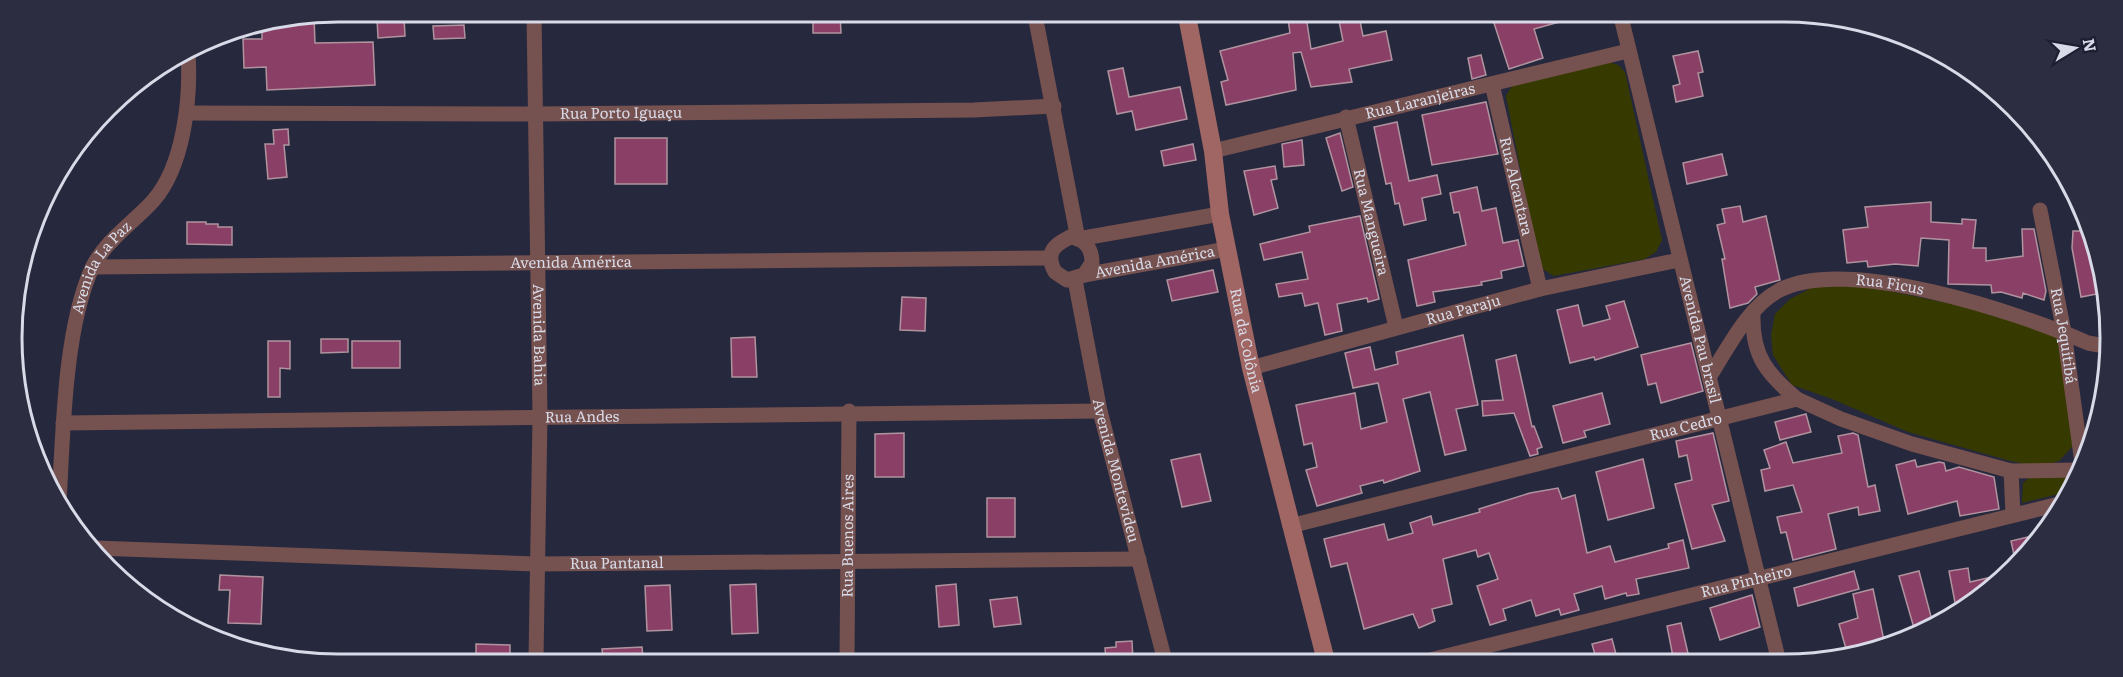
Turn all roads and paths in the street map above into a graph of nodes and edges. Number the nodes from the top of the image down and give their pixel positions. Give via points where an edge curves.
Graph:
1 (534, 22) edge
2 (1036, 22) edge
3 (1188, 22) edge
4 (1622, 22) edge
5 (1628, 51) junction
6 (188, 61) edge
7 (1492, 84) junction
8 (1053, 106) junction
9 (187, 112) junction
10 (536, 114) junction
11 (1346, 117) junction
12 (1213, 151) junction
13 (2040, 210) dead end
14 (1220, 214) junction
15 (1078, 236) junction
16 (1227, 249) junction
17 (1050, 258) junction
18 (1679, 260) junction
19 (538, 265) junction
20 (93, 267) junction
21 (1079, 278) junction
22 (1540, 289) junction
23 (1753, 315) junction
24 (1396, 327) junction
25 (2064, 332) junction
26 (2100, 345) edge
27 (1251, 368) junction
28 (1710, 376) junction
29 (1797, 399) junction
30 (849, 411) junction
31 (1100, 411) junction
32 (540, 416) junction
33 (1721, 420) junction
34 (63, 423) junction
35 (2080, 449) edge
36 (2071, 470) edge
37 (2011, 471) junction
38 (60, 487) edge
39 (2052, 505) edge
40 (2013, 514) junction
41 (1290, 526) junction
42 (102, 548) edge
43 (1139, 559) junction
44 (846, 561) junction
45 (536, 564) junction
46 (1760, 579) junction
47 (536, 654) edge
48 (847, 654) edge
49 (1163, 654) edge
50 (1324, 654) edge
51 (1455, 654) edge
52 (1777, 654) edge

1 - 10 street, Avenida Bahia
2 - 8 street
3 - 12 main road, Rua da Colônia
4 - 5 street, Avenida Pau brasil
5 - 7 street, Rua Laranjeiras
5 - 18 street, Avenida Pau brasil
6 - 9 street, Avenida La Paz
7 - 11 street, Rua Laranjeiras
7 - 22 street, Rua Alcantara
8 - 10 street, Rua Porto Iguaçu
8 - 15 street
9 - 10 street, Rua Porto Iguaçu
9 - 20 street, Avenida La Paz via 162,189
10 - 19 street, Avenida Bahia
11 - 12 street, Rua Laranjeiras
11 - 24 street, Rua Mangueira
12 - 14 main road, Rua da Colônia
13 - 25 street, Rua Jequitibá
14 - 15 street
14 - 16 main road, Rua da Colônia
15 - 17 street via 1059,241
15 - 21 street via 1092,255 1089,270
16 - 21 street, Avenida América
16 - 27 main road, Rua da Colônia
17 - 19 street, Avenida América
17 - 21 street via 1060,277
18 - 22 street, Rua Paraju
18 - 28 street, Avenida Pau brasil
19 - 20 street, Avenida América
19 - 32 street, Avenida Bahia
20 - 34 street, Avenida La Paz via 75,329
21 - 31 street, Avenida Montevideu
22 - 24 street, Rua Paraju
23 - 25 street, Rua Ficus via 1763,302 1790,285 1829,279 1911,288 1971,301
23 - 28 street, Rua Ficus
23 - 29 street via 1752,335 1759,356 1768,372
24 - 27 street, Rua Paraju
25 - 26 street, Rua Ficus
25 - 35 street, Rua Jequitibá
27 - 41 main road, Rua da Colônia
28 - 33 street, Avenida Pau brasil
29 - 33 street, Rua Cedro
29 - 37 street via 1912,444
30 - 31 street, Rua Andes
30 - 32 street, Rua Andes
30 - 44 street, Rua Buenos Aires
31 - 43 street, Avenida Montevideu
32 - 34 street, Rua Andes
32 - 45 street, Avenida Bahia
33 - 41 street, Rua Cedro
33 - 46 street, Avenida Pau brasil
34 - 38 street, Avenida La Paz
36 - 37 street
37 - 40 street
39 - 40 street, Rua Pinheiro
40 - 46 street, Rua Pinheiro
41 - 50 main road, Rua da Colônia
42 - 45 street, Rua Pantanal
43 - 44 street, Rua Pantanal
43 - 49 street, Avenida Montevideu
44 - 45 street, Rua Pantanal
44 - 48 street, Rua Buenos Aires
45 - 47 street, Avenida Bahia
46 - 51 street, Rua Pinheiro
46 - 52 street, Avenida Pau brasil

